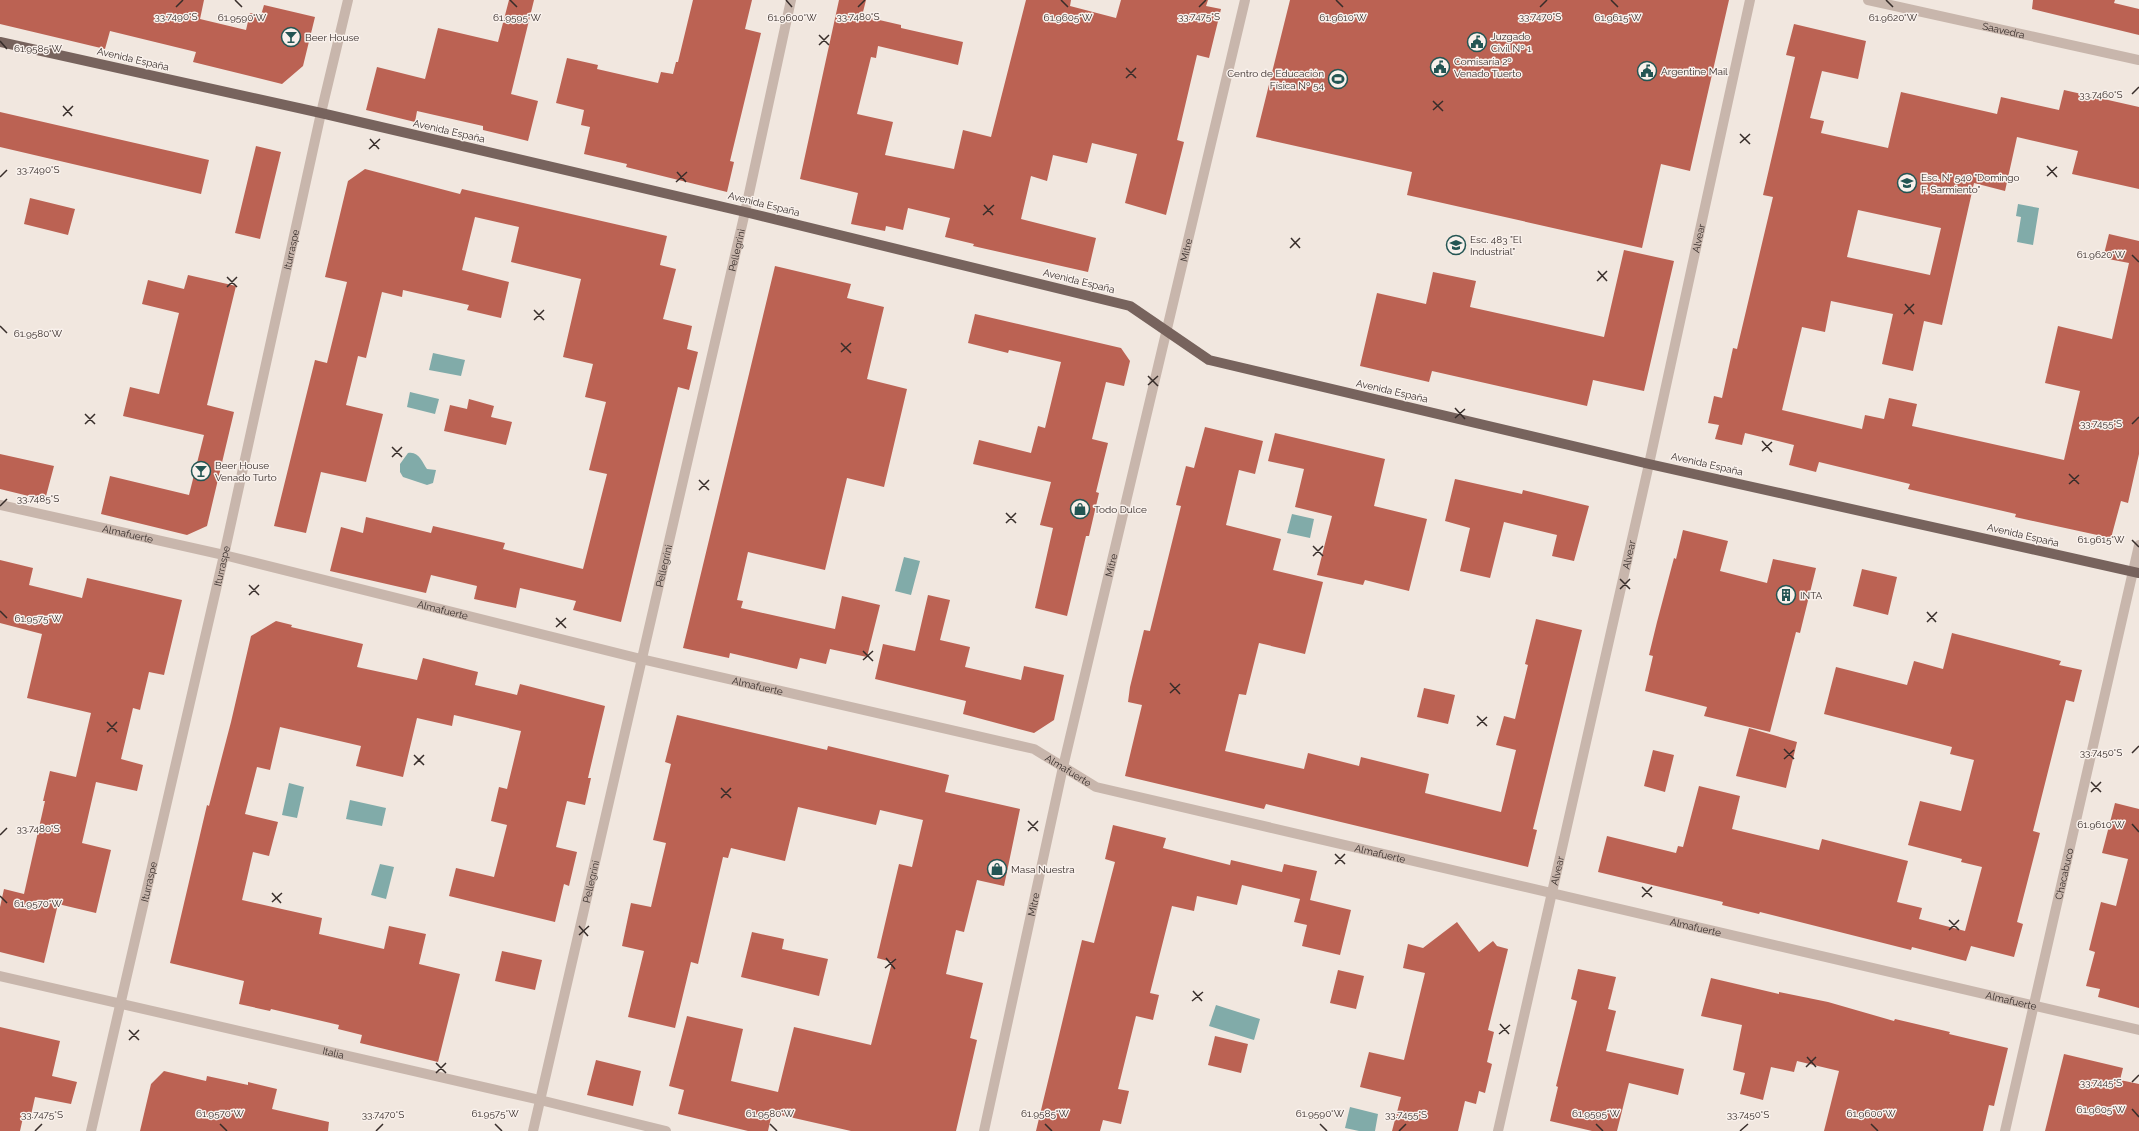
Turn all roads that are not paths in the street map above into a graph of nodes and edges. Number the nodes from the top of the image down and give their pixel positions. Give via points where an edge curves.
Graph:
1 (348, 0) edge
2 (791, 0) edge
3 (1245, 0) edge
4 (1750, 0) edge
5 (1868, 0) edge
6 (0, 42) edge
7 (2139, 60) edge
8 (321, 114) junction
9 (745, 212) junction
10 (1167, 330) junction
11 (1650, 464) junction
12 (0, 505) edge
13 (2139, 545) edge
14 (224, 555) junction
15 (2136, 572) edge
16 (641, 659) junction
17 (1063, 767) junction
18 (1552, 894) junction
19 (0, 976) edge
20 (121, 1003) junction
21 (2032, 1006) junction
22 (2139, 1030) edge
23 (540, 1100) junction
24 (91, 1131) edge
25 (533, 1131) edge
26 (666, 1131) edge
27 (984, 1131) edge
28 (1498, 1131) edge
29 (2005, 1131) edge

1 - 8 street, Iturraspe
2 - 9 street, Pellegrini
3 - 10 street, Mitre
4 - 11 street, Alvear
5 - 7 street, Saavedra
6 - 8 main road, Avenida España
8 - 9 main road, Avenida España
8 - 14 street, Iturraspe
9 - 10 main road, Avenida España via 1130,306
9 - 16 street, Pellegrini
10 - 11 main road, Avenida España via 1209,360
10 - 17 street, Mitre
11 - 15 main road, Avenida España
11 - 18 street, Alvear
12 - 14 street, Almafuerte
13 - 15 street, Chacabuco
14 - 16 street, Almafuerte
14 - 20 street, Iturraspe
15 - 21 street, Chacabuco
16 - 17 street, Almafuerte via 1034,749
16 - 23 street, Pellegrini
17 - 18 street, Almafuerte via 1096,787
17 - 27 street, Mitre
18 - 21 street, Almafuerte
18 - 28 street, Alvear
19 - 20 street, Italia
20 - 23 street, Italia
20 - 24 street, Iturraspe
21 - 22 street, Almafuerte
21 - 29 street, Chacabuco
23 - 25 street, Pellegrini
23 - 26 street, Italia

